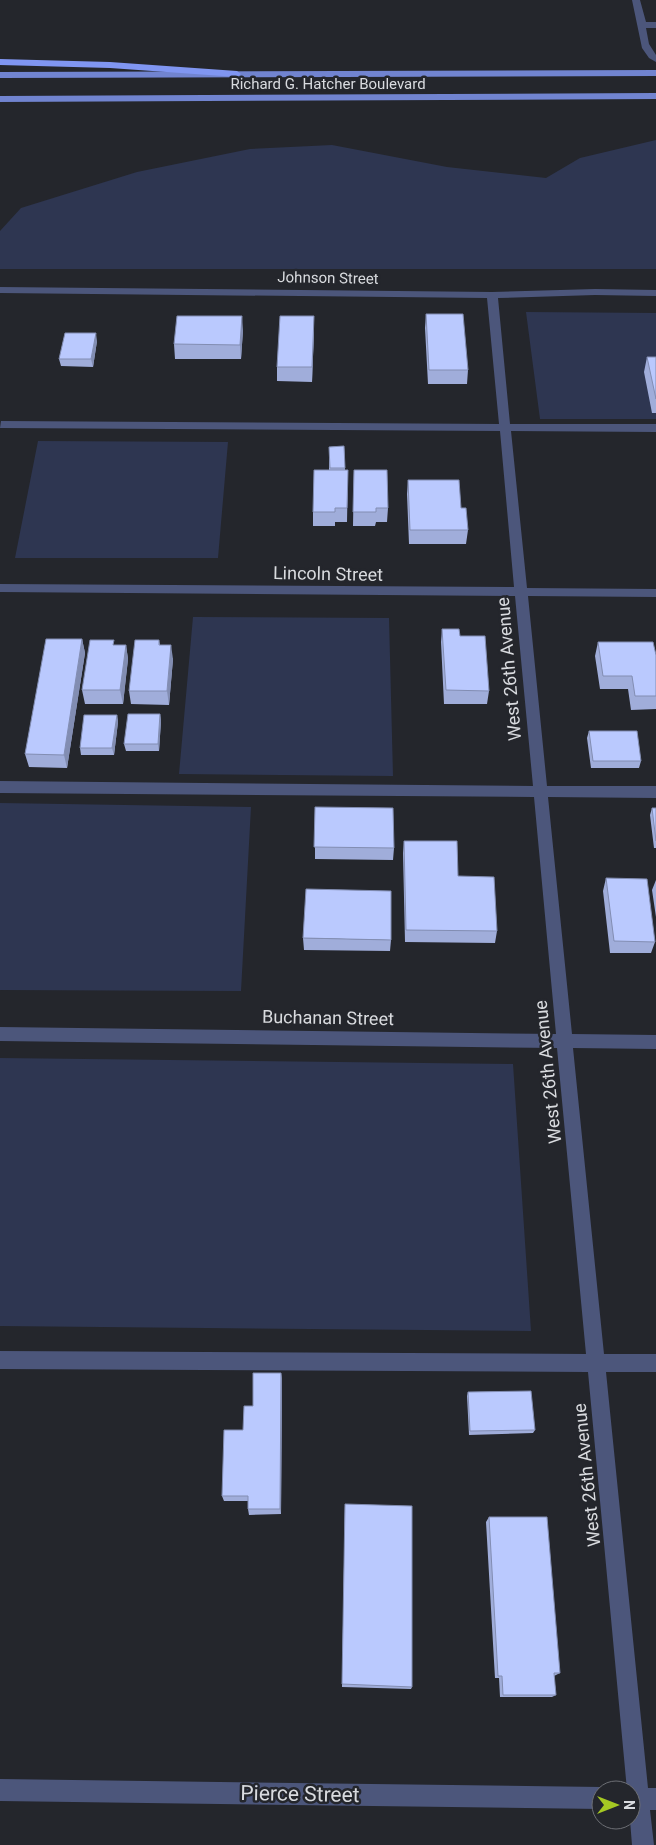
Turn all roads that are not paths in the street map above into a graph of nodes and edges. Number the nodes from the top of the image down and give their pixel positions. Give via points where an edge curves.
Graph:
1 (636, 0) edge
2 (642, 25) junction
3 (656, 25) edge
4 (656, 59) edge
5 (0, 62) edge
6 (656, 73) edge
7 (237, 74) junction
8 (0, 75) edge
9 (656, 96) edge
10 (0, 99) edge
11 (0, 290) edge
12 (656, 293) edge
13 (492, 295) junction
14 (1, 425) edge
15 (506, 428) junction
16 (656, 428) edge
17 (0, 588) edge
18 (522, 593) junction
19 (656, 594) edge
20 (0, 787) edge
21 (541, 792) junction
22 (656, 792) edge
23 (0, 1034) edge
24 (566, 1041) junction
25 (656, 1042) edge
26 (0, 1360) edge
27 (596, 1363) junction
28 (656, 1364) edge
29 (0, 1790) edge
30 (591, 1798) edge
31 (642, 1799) edge
32 (643, 1845) edge

1 - 2 street
2 - 3 street
2 - 4 street via 644,47
5 - 7 highway via 110,65
6 - 7 main road, Richard G. Hatcher Boulevard
7 - 8 main road, Richard G. Hatcher Boulevard
9 - 10 main road, Richard G. Hatcher Boulevard
11 - 13 street, Johnson Street
12 - 13 street, Johnson Street
13 - 15 street, West 26th Avenue
14 - 15 street
15 - 16 street
15 - 18 street, West 26th Avenue
17 - 18 street, Lincoln Street
18 - 19 street, Lincoln Street
18 - 21 street, West 26th Avenue
20 - 21 street
21 - 22 street
21 - 24 street, West 26th Avenue
23 - 24 street, Buchanan Street
24 - 25 street, Buchanan Street
24 - 27 street, West 26th Avenue
26 - 27 street
27 - 28 street
27 - 31 street, West 26th Avenue
29 - 30 street, Pierce Street
31 - 32 street, West 26th Avenue

